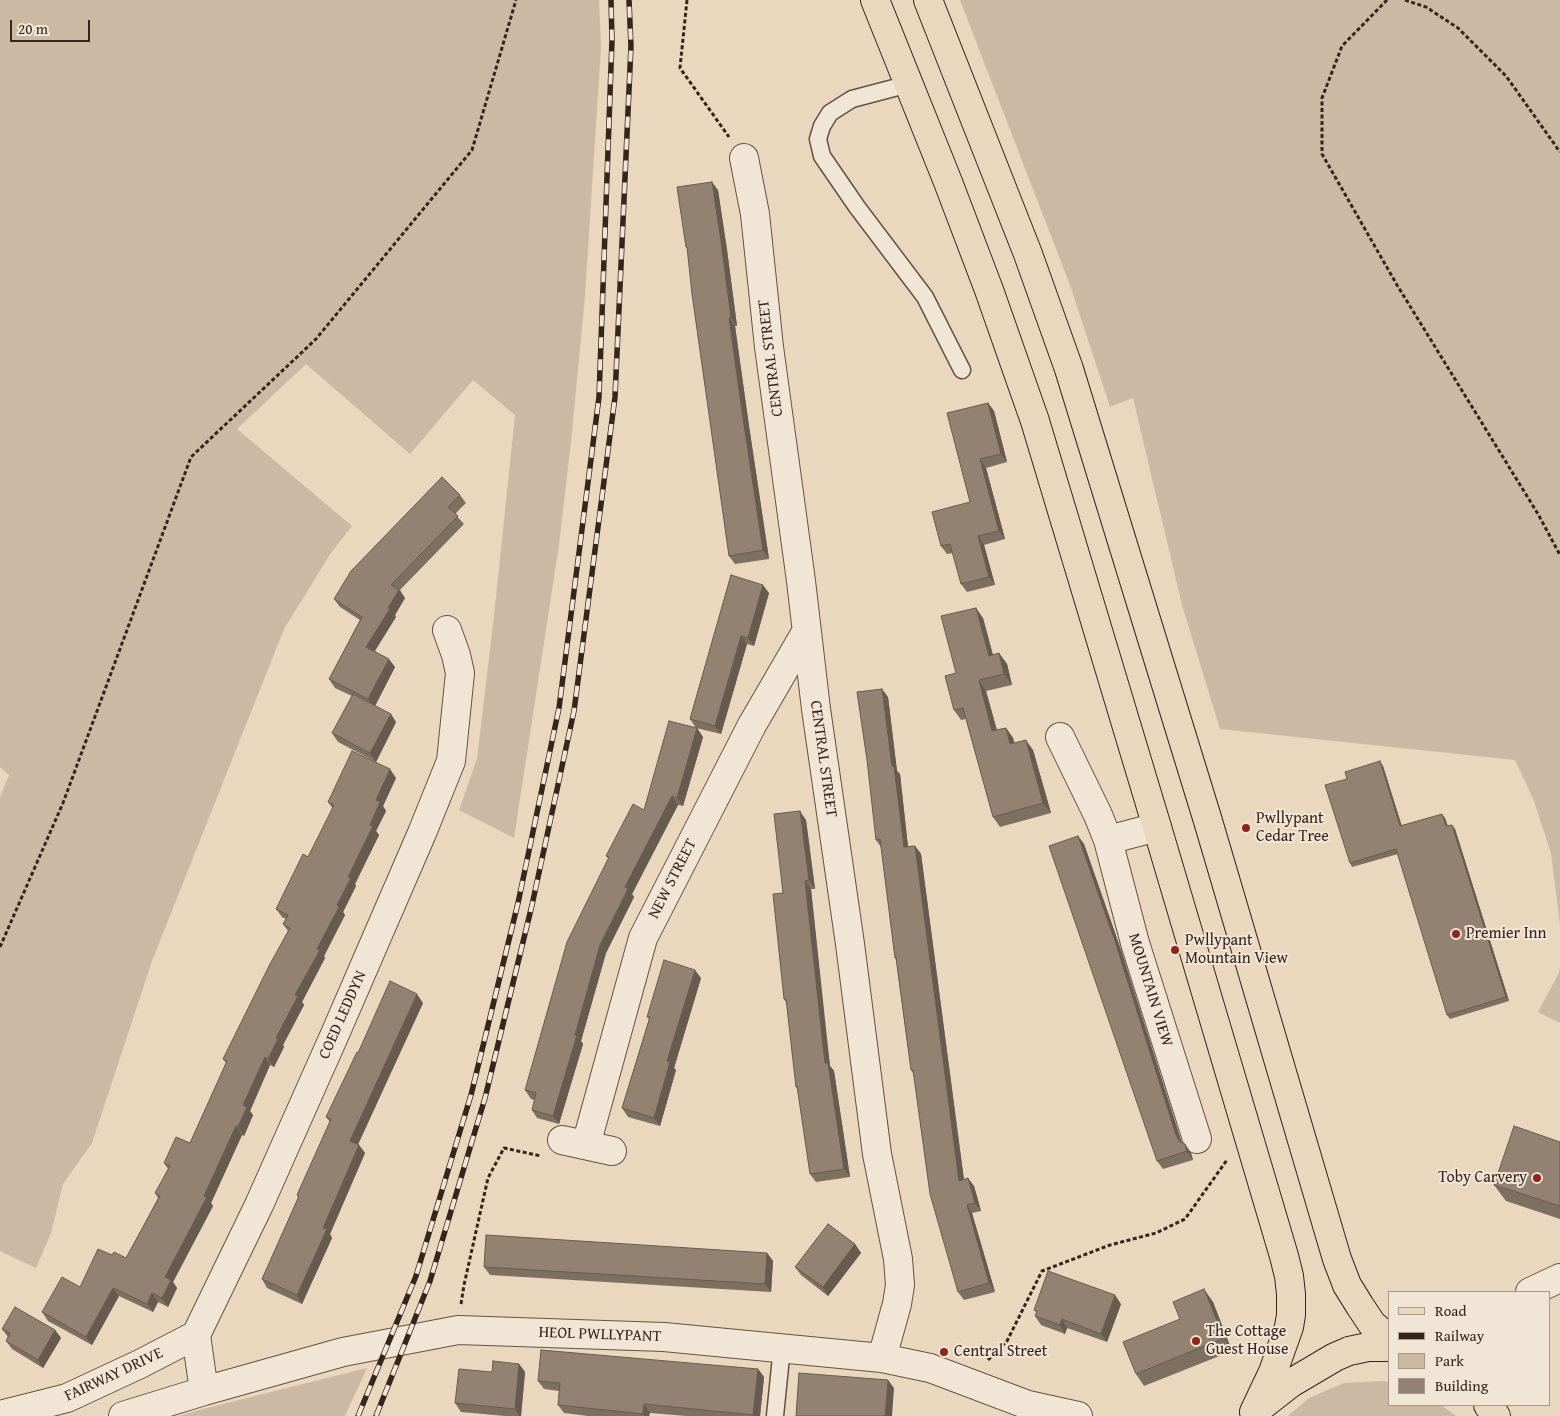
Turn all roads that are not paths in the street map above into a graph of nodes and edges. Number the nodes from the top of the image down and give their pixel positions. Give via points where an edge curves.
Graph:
1 (875, 0) edge
2 (928, 0) edge
3 (909, 84) junction
4 (744, 158) road end
5 (962, 370) dead end
6 (447, 630) dead end
7 (806, 632) junction
8 (1060, 738) dead end
9 (1157, 828) junction
10 (1108, 840) junction
11 (1197, 1138) dead end
12 (612, 1151) dead end
13 (1560, 1278) edge
14 (1532, 1291) edge
15 (196, 1335) junction
16 (1388, 1338) edge
17 (782, 1347) junction
18 (1388, 1347) edge
19 (882, 1358) junction
20 (204, 1391) junction
21 (1252, 1414) edge
22 (0, 1415) edge
23 (123, 1416) edge
24 (776, 1416) edge
25 (1078, 1416) edge

1 - 3 main road
2 - 16 main road via 1028,254 1069,369 1214,840 1337,1259 1360,1306 1372,1324
3 - 5 lane via 852,99 830,113 818,139 822,156 925,297
3 - 9 main road via 989,290 1035,421
4 - 7 street, CENTRAL STREET via 756,214 769,347
6 - 15 street, COED LEDDYN via 460,673 451,761 307,1097
7 - 12 street, NEW STREET via 752,725 643,938 566,1148
7 - 19 street, CENTRAL STREET via 877,1154 898,1259 900,1285 897,1304
8 - 10 street, MOUNTAIN VIEW
9 - 10 street
9 - 21 main road via 1289,1276 1292,1303 1289,1327 1273,1372
10 - 11 street, MOUNTAIN VIEW via 1134,943
13 - 14 street
15 - 20 street
15 - 22 street, FAIRWAY DRIVE via 67,1398
17 - 19 street, HEOL PWLLYPANT
17 - 20 street, HEOL PWLLYPANT via 664,1337 458,1330 343,1352
17 - 24 lane
18 - 21 main road via 1368,1347 1335,1357 1291,1383
19 - 25 street, HEOL PWLLYPANT via 930,1368 1028,1405
20 - 23 street, HEOL PWLLYPANT

